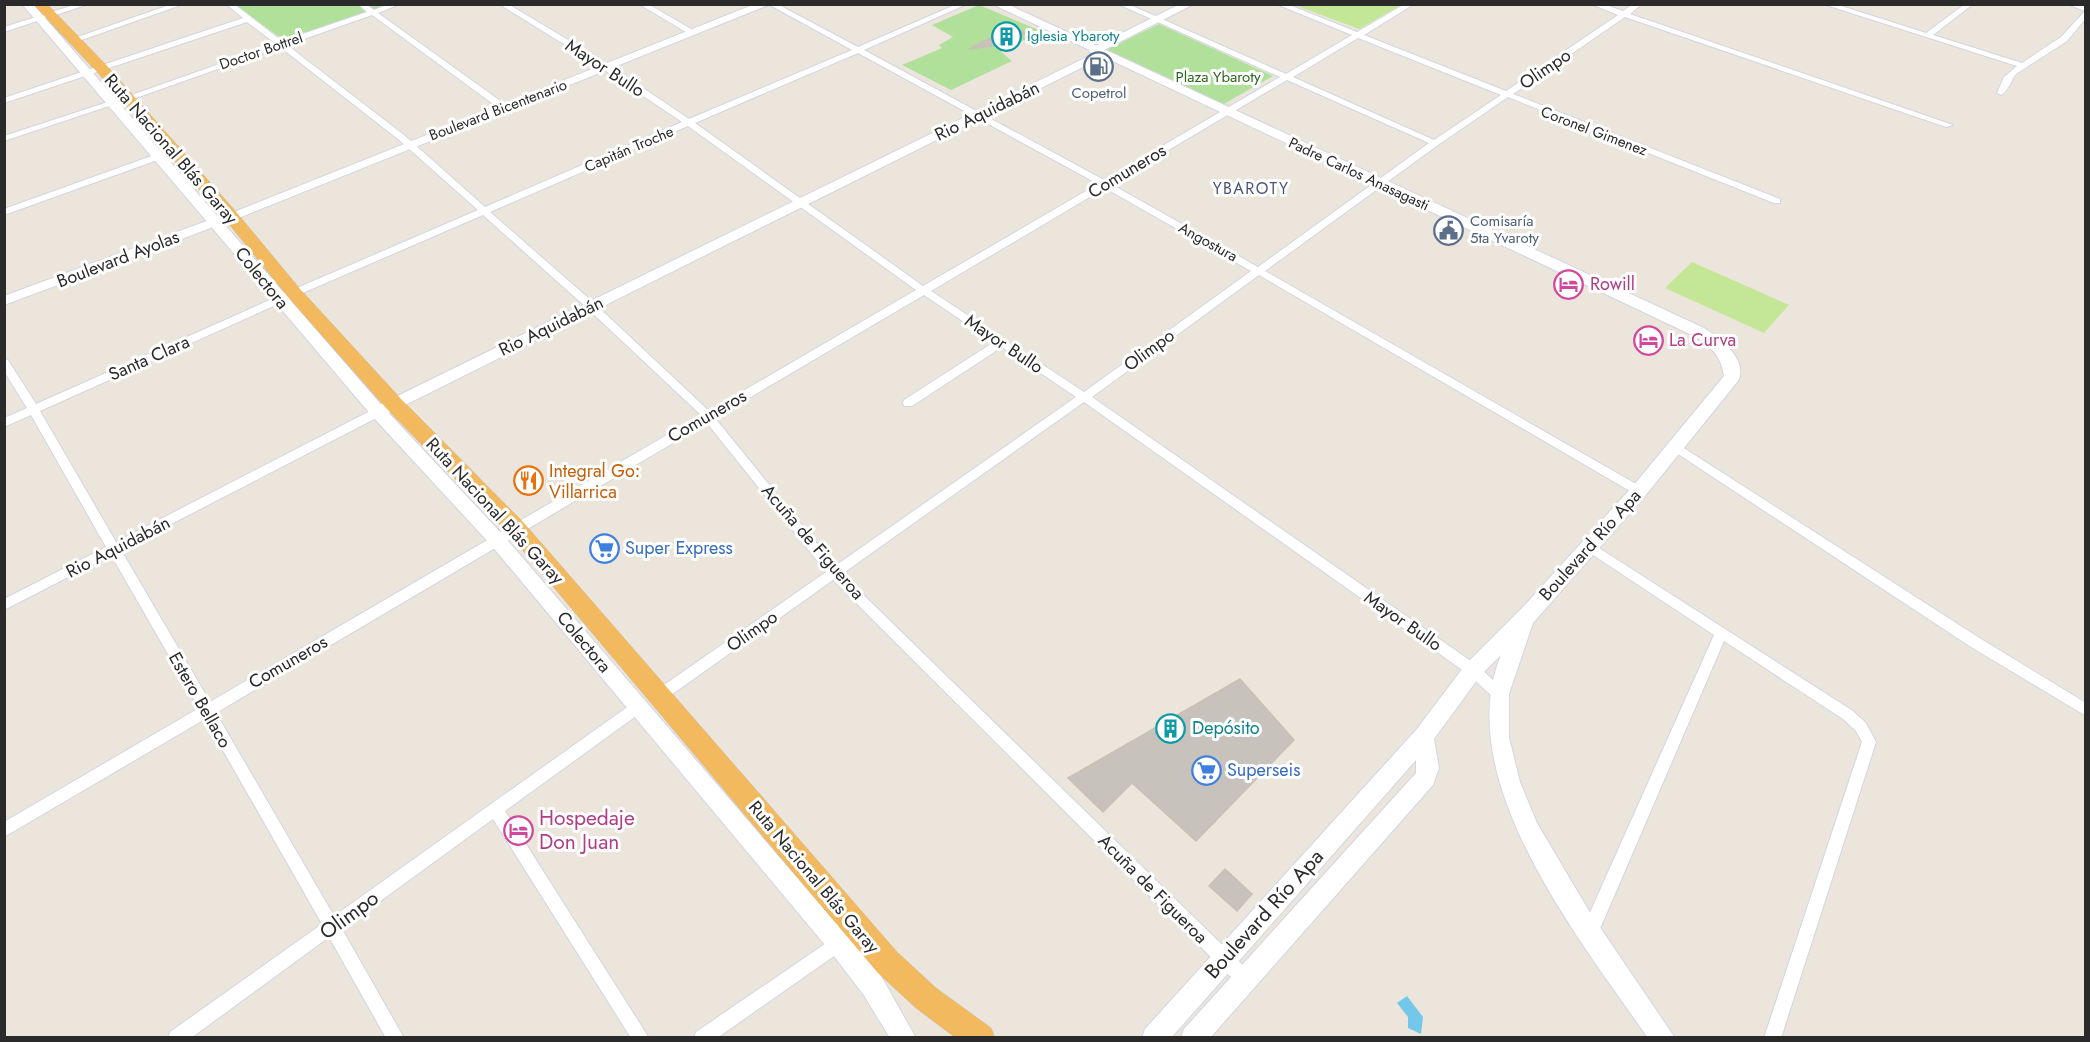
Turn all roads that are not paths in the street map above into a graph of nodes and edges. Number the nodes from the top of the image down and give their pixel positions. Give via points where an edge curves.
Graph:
1 (27, 4) edge
2 (86, 4) edge
3 (181, 4) edge
4 (229, 4) edge
5 (361, 4) edge
6 (397, 4) edge
7 (502, 4) edge
8 (642, 4) edge
9 (743, 4) edge
10 (766, 4) edge
11 (771, 4) edge
12 (964, 4) edge
13 (997, 4) edge
14 (1121, 4) edge
15 (1189, 4) edge
16 (1279, 4) edge
17 (1411, 4) edge
18 (1594, 4) edge
19 (1639, 4) edge
20 (1826, 4) edge
21 (1954, 4) edge
22 (2070, 4) edge
23 (1967, 6) edge
24 (2085, 11) edge
25 (44, 13) edge
26 (373, 13) junction
27 (1624, 15) junction
28 (248, 19) junction
29 (1157, 20) junction
30 (4, 30) edge
31 (689, 30) junction
32 (1927, 36) junction
33 (1358, 37) junction
34 (73, 40) junction
35 (280, 44) junction
36 (859, 50) junction
37 (1097, 52) junction
38 (602, 64) junction
39 (2024, 66) junction
40 (96, 72) junction
41 (1286, 77) junction
42 (2001, 93) dead end
43 (1505, 96) junction
44 (4, 101) edge
45 (120, 101) junction
46 (498, 104) junction
47 (1225, 112) junction
48 (980, 115) junction
49 (689, 123) junction
50 (1949, 125) dead end
51 (4, 139) edge
52 (405, 141) junction
53 (1435, 143) junction
54 (160, 156) junction
55 (1380, 183) junction
56 (1104, 184) junction
57 (1777, 201) dead end
58 (800, 202) junction
59 (485, 211) junction
60 (4, 212) edge
61 (220, 215) junction
62 (1259, 271) junction
63 (923, 290) junction
64 (4, 293) edge
65 (287, 296) junction
66 (4, 301) edge
67 (591, 306) junction
68 (1002, 342) junction
69 (1720, 346) joint
70 (4, 362) edge
71 (1084, 397) junction
72 (908, 403) dead end
73 (386, 408) junction
74 (34, 410) junction
75 (707, 415) junction
76 (4, 423) edge
77 (1676, 447) junction
78 (1639, 491) junction
79 (516, 528) junction
80 (497, 540) junction
81 (1588, 546) junction
82 (114, 548) junction
83 (834, 573) junction
84 (4, 605) edge
85 (1530, 613) junction
86 (1722, 632) junction
87 (1473, 670) junction
88 (1499, 694) junction
89 (659, 696) junction
90 (639, 707) junction
91 (2085, 710) edge
92 (206, 711) junction
93 (1423, 737) junction
94 (496, 810) junction
95 (4, 830) edge
96 (331, 927) junction
97 (1590, 932) junction
98 (838, 943) junction
99 (1224, 959) junction
100 (1245, 980) junction
101 (176, 1038) edge
102 (396, 1038) edge
103 (641, 1038) edge
104 (702, 1038) edge
105 (904, 1038) edge
106 (981, 1038) edge
107 (1154, 1038) edge
108 (1193, 1038) edge
109 (1663, 1038) edge
110 (1772, 1038) edge

1 - 25 main road
2 - 25 street
3 - 34 street
4 - 28 street, Acuña de Figueroa
5 - 26 street
6 - 26 street, Doctor Bottrel
7 - 38 street, Mayor Bullo
8 - 31 street
9 - 31 main road, Boulevard Bicentenario
10 - 31 main road, Boulevard Bicentenario
11 - 36 street, Angostura
12 - 36 street, Capitán Troche
13 - 37 main road, Padre Carlos Anasagasti
14 - 29 street
15 - 29 street, Rio Aquidabán
16 - 33 street, Coronel Gimenez
17 - 33 street, Comuneros
18 - 27 street
19 - 27 street, Olimpo
20 - 32 street
21 - 23 street
22 - 24 street
23 - 32 street
24 - 39 street via 2064,39
25 - 30 street
25 - 34 highway, Ruta Nacional Blás Garay
25 - 40 main road
26 - 35 street, Doctor Bottrel
26 - 46 street
27 - 43 street, Olimpo
27 - 50 street
28 - 35 street, Acuña de Figueroa
28 - 40 street
29 - 37 street, Rio Aquidabán
29 - 41 street
31 - 38 main road, Boulevard Bicentenario
32 - 39 street
33 - 41 street, Comuneros
33 - 43 street, Coronel Gimenez
34 - 40 highway, Ruta Nacional Blás Garay
35 - 45 street, Doctor Bottrel
35 - 52 street, Acuña de Figueroa
36 - 48 street, Angostura
36 - 49 street, Capitán Troche
37 - 47 main road, Padre Carlos Anasagasti
37 - 48 street, Rio Aquidabán
38 - 46 main road, Boulevard Bicentenario
38 - 49 street, Mayor Bullo
39 - 42 street via 2007,79
40 - 44 street
40 - 45 highway, Ruta Nacional Blás Garay
41 - 47 street, Comuneros
41 - 53 street
43 - 53 street, Olimpo
43 - 57 street, Coronel Gimenez
45 - 51 street, Doctor Bottrel
45 - 54 main road
45 - 61 highway, Ruta Nacional Blás Garay
46 - 52 main road, Boulevard Bicentenario
47 - 55 main road, Padre Carlos Anasagasti
47 - 56 street, Comuneros
48 - 56 street, Angostura
48 - 58 street, Rio Aquidabán
49 - 58 street, Mayor Bullo
49 - 59 street, Capitán Troche
52 - 59 street, Acuña de Figueroa
52 - 61 main road, Boulevard Bicentenario
53 - 55 street, Olimpo
54 - 60 street
54 - 61 main road
55 - 62 street, Olimpo
55 - 69 main road, Padre Carlos Anasagasti via 1698,332
56 - 62 street, Angostura
56 - 63 street, Comuneros
58 - 63 street, Mayor Bullo
58 - 67 street, Rio Aquidabán
59 - 65 street, Capitán Troche
59 - 67 street, Acuña de Figueroa
61 - 64 street, Boulevard Ayolas
61 - 65 highway, Ruta Nacional Blás Garay
61 - 66 street, Boulevard Ayolas
62 - 71 street, Olimpo
62 - 78 street, Angostura
63 - 68 street, Mayor Bullo
63 - 75 street, Comuneros
65 - 73 highway, Ruta Nacional Blás Garay
65 - 74 street, Santa Clara
67 - 73 street, Rio Aquidabán
67 - 75 street, Acuña de Figueroa
68 - 71 street, Mayor Bullo
68 - 72 street
69 - 77 main road, Boulevard Río Apa via 1731,360 1732,377
70 - 74 street, Estero Bellaco
71 - 83 street, Olimpo
71 - 87 street, Mayor Bullo
73 - 79 highway, Ruta Nacional Blás Garay
73 - 80 main road, Colectora
73 - 82 street, Rio Aquidabán
74 - 76 street, Santa Clara
74 - 82 street, Estero Bellaco
75 - 79 street, Comuneros
75 - 83 street, Acuña de Figueroa
77 - 78 main road, Boulevard Río Apa
77 - 91 street
78 - 81 main road, Boulevard Río Apa
79 - 80 street, Comuneros
79 - 89 highway, Ruta Nacional Blás Garay
80 - 90 main road, Colectora
80 - 92 street, Comuneros
81 - 85 main road, Boulevard Río Apa
81 - 86 street
82 - 84 street, Rio Aquidabán
82 - 92 street, Estero Bellaco
83 - 89 street, Olimpo
83 - 99 street, Acuña de Figueroa
85 - 87 main road, Boulevard Río Apa
85 - 88 main road via 1511,654
86 - 97 street
86 - 110 street via 1848,716 1861,727 1869,742
87 - 88 street, Mayor Bullo
87 - 93 main road, Boulevard Río Apa
88 - 97 main road via 1499,739 1512,789 1533,838
89 - 106 highway, Ruta Nacional Blás Garay via 887,962 926,998
90 - 94 street, Olimpo
90 - 98 main road, Colectora
92 - 95 street, Comuneros
92 - 96 street, Estero Bellaco
93 - 99 main road, Boulevard Río Apa
93 - 100 main road, Boulevard Río Apa via 1428,768 1425,778
94 - 96 street, Olimpo
94 - 103 street
96 - 101 street, Olimpo
96 - 102 street, Estero Bellaco
97 - 109 main road
98 - 104 street
98 - 105 main road, Colectora via 872,985
99 - 100 street, Acuña de Figueroa
99 - 107 main road, Boulevard Río Apa
100 - 108 main road, Boulevard Río Apa

